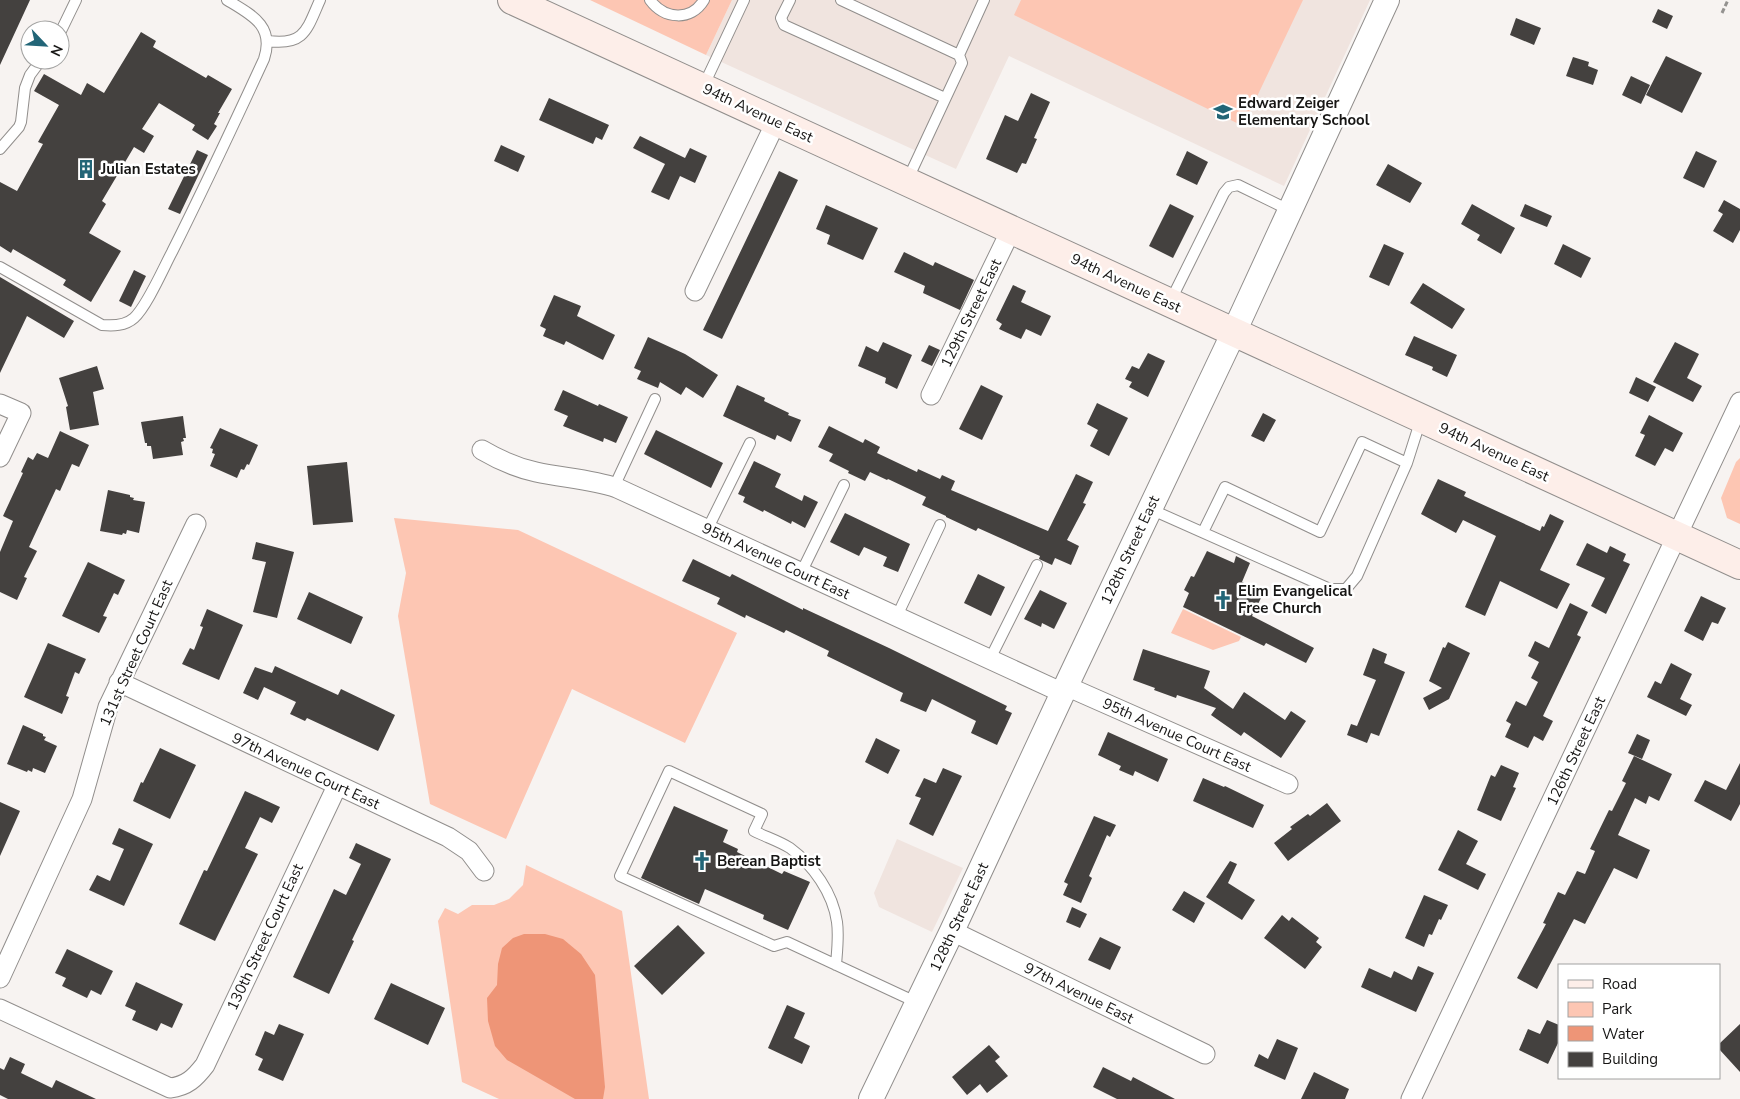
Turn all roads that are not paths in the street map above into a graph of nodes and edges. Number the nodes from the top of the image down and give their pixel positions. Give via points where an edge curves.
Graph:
1 (76, 0) edge
2 (227, 0) edge
3 (320, 0) edge
4 (512, 0) edge
5 (650, 0) edge
6 (704, 0) edge
7 (744, 0) edge
8 (841, 0) edge
9 (984, 0) edge
10 (1387, 0) edge
11 (786, 1) edge
12 (66, 20) edge
13 (268, 41) junction
14 (959, 55) junction
15 (33, 70) edge
16 (702, 88) junction
17 (945, 98) junction
18 (776, 122) junction
19 (0, 149) edge
20 (906, 182) junction
21 (1289, 210) junction
22 (1011, 230) junction
23 (0, 267) edge
24 (695, 291) dead end
25 (1170, 303) junction
26 (1234, 332) junction
27 (931, 395) dead end
28 (655, 399) dead end
29 (1740, 402) edge
30 (0, 404) edge
31 (1421, 418) junction
32 (750, 443) dead end
33 (482, 450) dead end
34 (0, 457) edge
35 (1407, 463) junction
36 (844, 485) dead end
37 (614, 487) junction
38 (1150, 508) junction
39 (196, 524) dead end
40 (940, 525) dead end
41 (707, 530) junction
42 (1203, 532) junction
43 (1678, 536) junction
44 (1037, 565) dead end
45 (1740, 565) edge
46 (801, 573) junction
47 (897, 616) junction
48 (990, 659) junction
49 (119, 682) junction
50 (1064, 689) junction
51 (1288, 784) dead end
52 (337, 786) junction
53 (484, 871) dead end
54 (952, 931) junction
55 (836, 965) junction
56 (0, 978) edge
57 (918, 1003) junction
58 (0, 1009) edge
59 (1205, 1054) dead end
60 (872, 1099) edge
61 (1411, 1099) edge

1 - 12 lane
2 - 13 lane via 256,18
3 - 13 lane via 302,36 287,42
4 - 16 main road, 94th Avenue East
5 - 6 lane via 662,12 679,16 696,10
7 - 16 lane
8 - 14 lane
9 - 14 lane
10 - 21 street, 128th Street East
11 - 17 lane via 781,18 784,25
13 - 23 lane via 264,59 191,214 134,318 126,324 102,325
14 - 17 lane via 962,63
15 - 19 lane via 22,100 19,127
16 - 18 main road, 94th Avenue East
17 - 20 lane
18 - 20 main road, 94th Avenue East
18 - 24 street
20 - 22 main road, 94th Avenue East
21 - 25 lane via 1238,185 1230,187 1224,193
21 - 26 street, 128th Street East
22 - 25 main road, 94th Avenue East
22 - 27 street, 129th Street East
25 - 26 main road, 94th Avenue East
26 - 31 main road, 94th Avenue East
26 - 38 street, 128th Street East
28 - 37 lane
29 - 43 street, 126th Street East
30 - 34 street via 21,414
31 - 35 lane
31 - 43 main road, 94th Avenue East
32 - 41 lane
33 - 37 street, 95th Avenue Court East via 536,472 592,480
35 - 42 lane via 1357,576 1346,589 1330,589
35 - 42 lane via 1362,442 1320,532 1225,487
36 - 46 lane
37 - 41 street, 95th Avenue Court East
38 - 42 lane
38 - 50 street, 128th Street East
39 - 49 street, 131st Street Court East
40 - 47 lane
41 - 46 street, 95th Avenue Court East
43 - 45 main road, 94th Avenue East
43 - 61 street, 126th Street East
44 - 48 lane
46 - 47 street, 95th Avenue Court East
47 - 48 street, 95th Avenue Court East
48 - 50 street, 95th Avenue Court East
49 - 52 street, 97th Avenue Court East
49 - 56 street, 131st Street Court East via 99,735 82,799
50 - 51 street, 95th Avenue Court East
50 - 54 street, 128th Street East
52 - 53 street, 97th Avenue Court East via 448,837 469,851
52 - 58 street, 130th Street Court East via 205,1065 192,1081 170,1088
54 - 57 street, 128th Street East
54 - 59 street, 97th Avenue East
55 - 55 lane via 787,942 774,946 620,876 669,771 762,814 754,831 788,847 811,867 824,884 833,905 838,934
55 - 57 lane
57 - 60 street, 128th Street East

